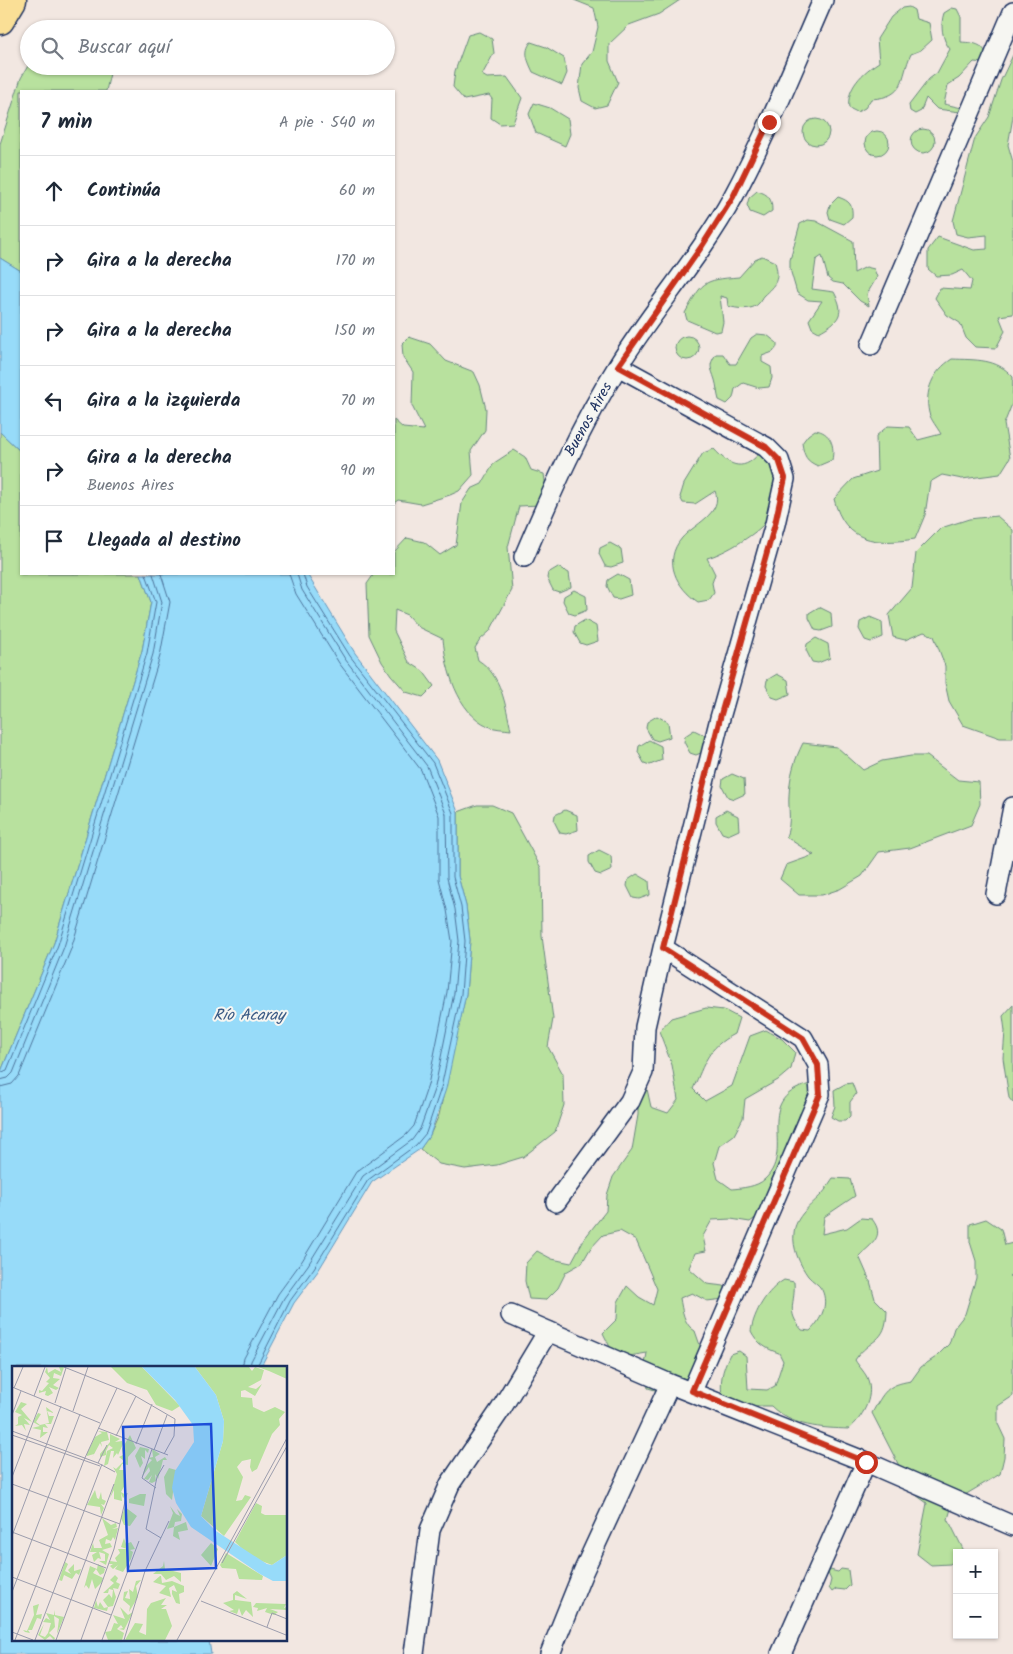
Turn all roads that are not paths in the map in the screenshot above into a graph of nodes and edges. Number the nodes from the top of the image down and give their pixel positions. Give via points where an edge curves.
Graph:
1 (12, 0) edge
2 (823, 0) edge
3 (1013, 12) edge
4 (0, 20) edge
5 (872, 345) dead end
6 (618, 366) junction
7 (524, 557) dead end
8 (1013, 806) edge
9 (996, 894) dead end
10 (663, 948) junction
11 (556, 1202) dead end
12 (511, 1315) dead end
13 (548, 1331) junction
14 (670, 1384) junction
15 (692, 1391) junction
16 (866, 1462) junction
17 (1013, 1526) edge
18 (414, 1654) edge
19 (550, 1654) edge
20 (781, 1654) edge

1 - 4 highway
2 - 6 street, Buenos Aires via 733,197
3 - 5 street
6 - 7 street, Buenos Aires via 568,455
6 - 10 street via 766,447 779,460 785,478 720,718
8 - 9 street
10 - 11 street via 645,1028 643,1072 630,1100
10 - 15 street via 803,1038 818,1065 820,1094
12 - 13 street
13 - 14 street
13 - 18 street via 450,1484 430,1530
14 - 15 street
14 - 19 street via 583,1572
15 - 16 street
16 - 17 street
16 - 20 street

